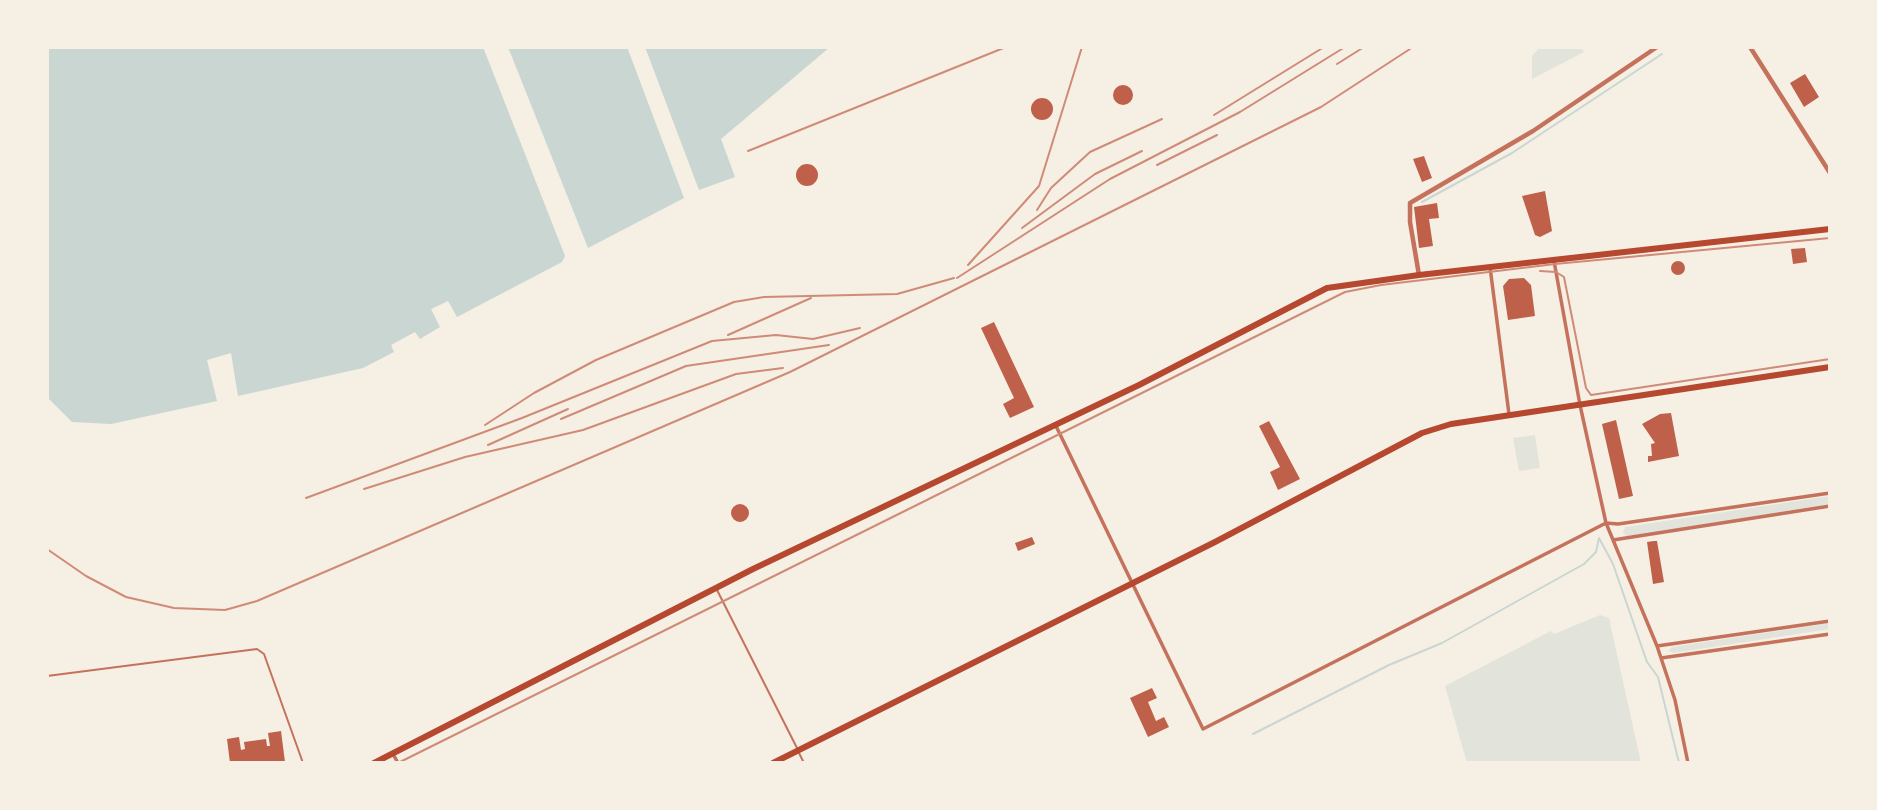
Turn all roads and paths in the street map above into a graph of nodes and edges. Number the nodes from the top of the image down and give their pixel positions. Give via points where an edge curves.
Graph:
1 (1657, 47) edge
2 (1751, 47) edge
3 (1830, 173) edge
4 (1830, 229) edge
5 (1554, 261) junction
6 (1490, 267) junction
7 (1419, 275) junction
8 (1830, 368) edge
9 (1580, 405) junction
10 (1510, 416) junction
11 (1056, 425) junction
12 (1830, 493) edge
13 (1830, 506) edge
14 (1606, 523) junction
15 (1613, 540) junction
16 (1132, 584) junction
17 (717, 589) junction
18 (1830, 621) edge
19 (1830, 634) edge
20 (1657, 646) junction
21 (1661, 658) junction
22 (47, 676) edge
23 (798, 750) junction
24 (393, 754) junction
25 (303, 763) edge
26 (374, 763) edge
27 (398, 763) edge
28 (773, 763) edge
29 (804, 763) edge
30 (1688, 763) edge

1 - 7 street via 1533,131 1410,203
2 - 3 street
4 - 5 main road
5 - 6 main road
5 - 9 street
6 - 7 main road
6 - 10 street
7 - 11 main road via 1327,288
8 - 9 main road
9 - 10 main road
9 - 14 street
10 - 16 main road via 1422,433
11 - 16 street
11 - 17 main road
12 - 14 street
13 - 15 street
14 - 15 street
14 - 16 street via 1203,729
15 - 20 street
16 - 23 main road
17 - 23 lane
17 - 24 main road
18 - 20 street
19 - 21 street
20 - 21 street
21 - 30 street
22 - 25 lane via 257,649 264,654
23 - 28 main road
23 - 29 lane
24 - 26 main road
24 - 27 street

